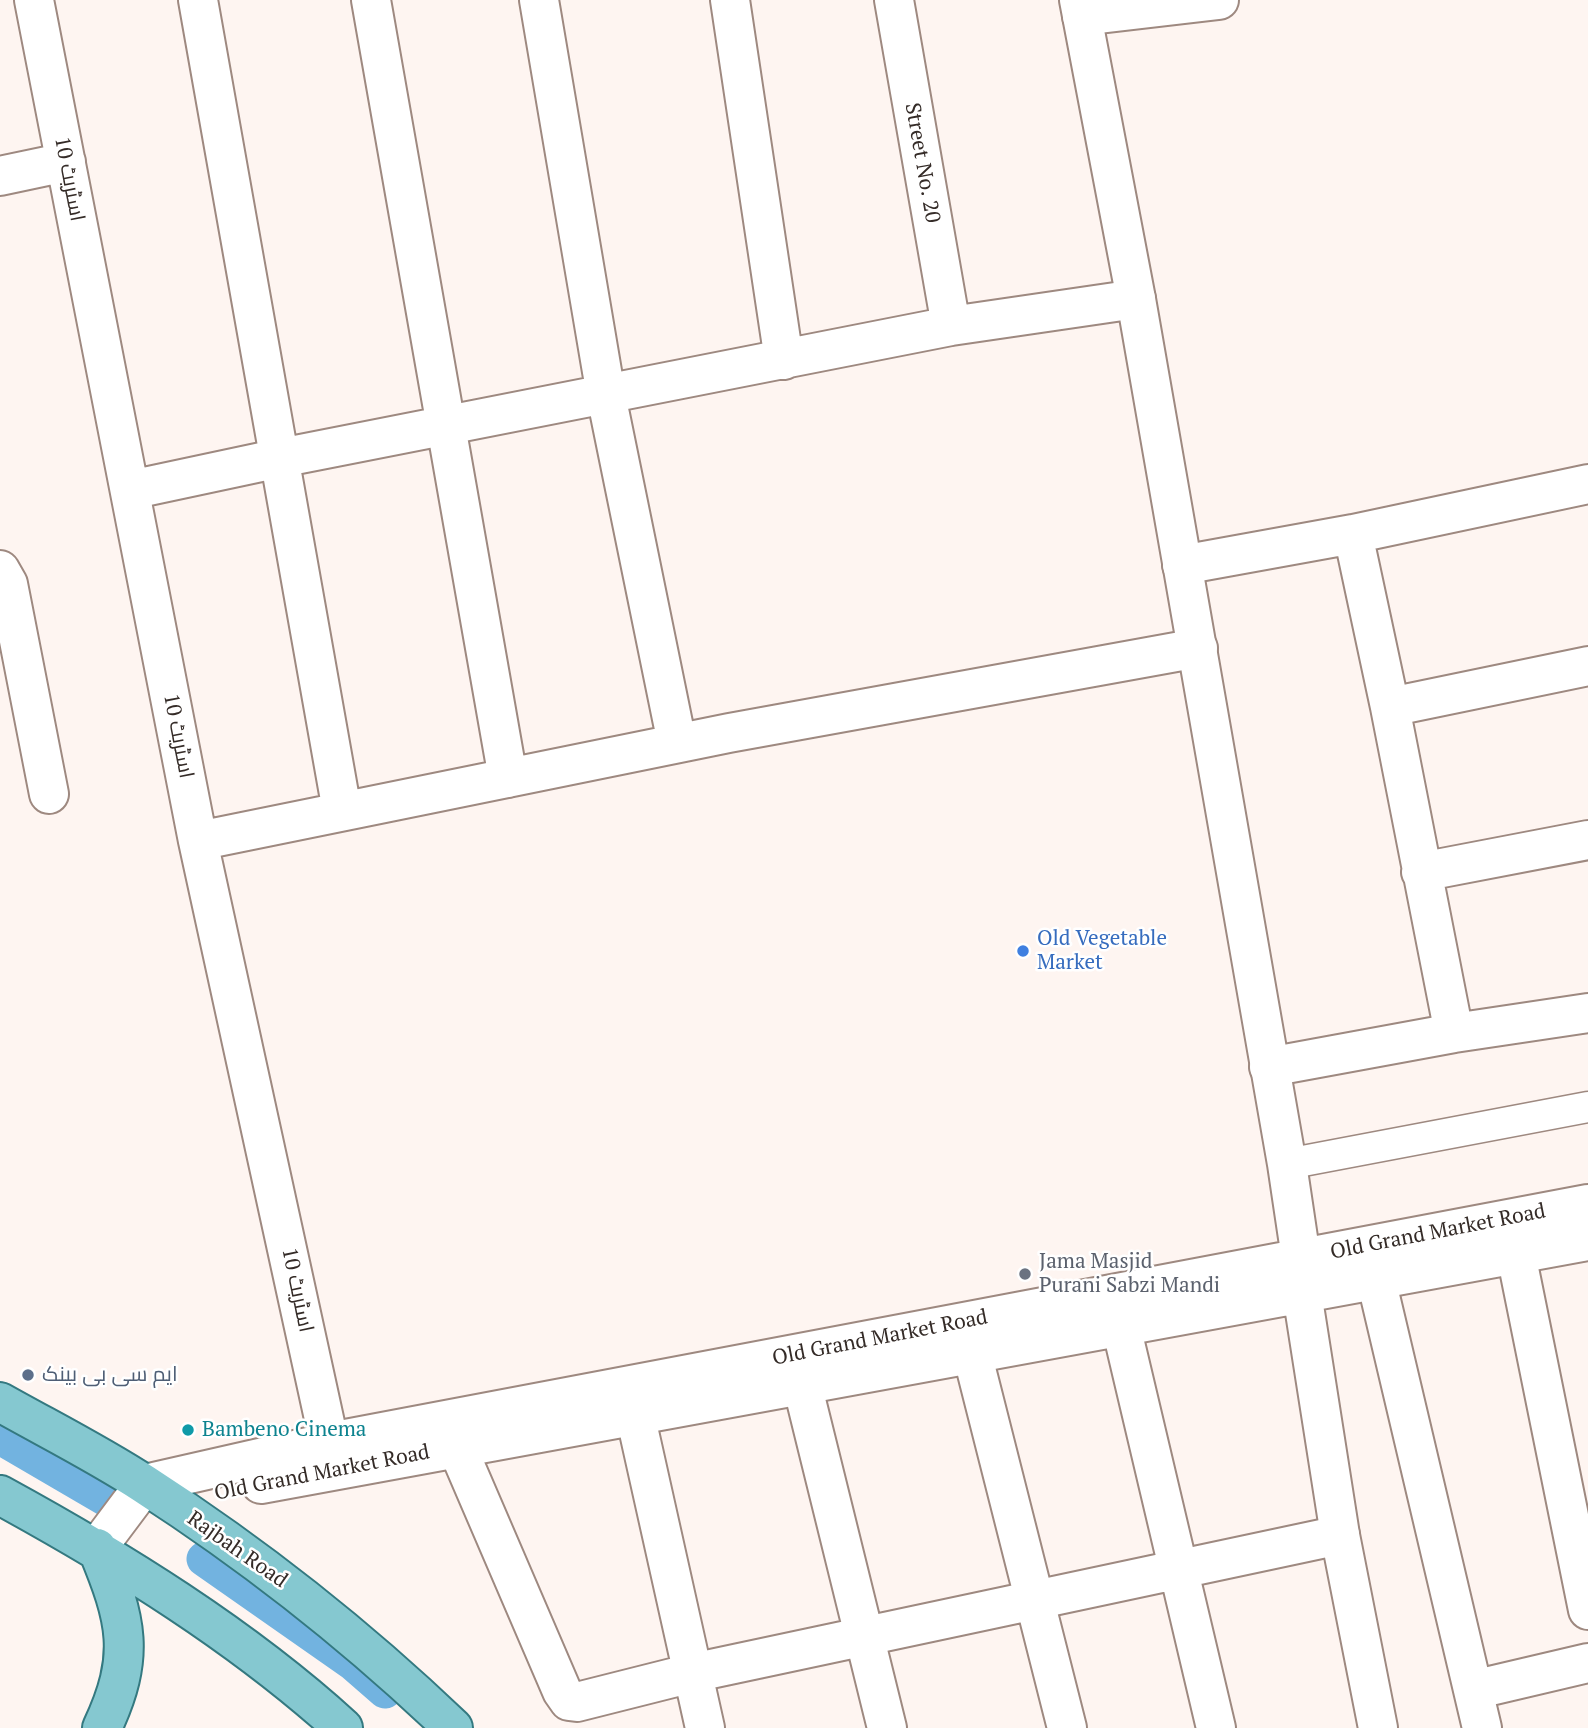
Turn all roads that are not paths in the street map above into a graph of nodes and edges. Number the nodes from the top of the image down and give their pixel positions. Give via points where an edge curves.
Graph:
1 (34, 0) edge
2 (198, 0) edge
3 (371, 0) edge
4 (539, 0) edge
5 (730, 0) edge
6 (894, 0) edge
7 (1219, 0) edge
8 (1081, 8) edge
9 (66, 162) junction
10 (0, 176) edge
11 (1136, 299) junction
12 (951, 327) junction
13 (784, 360) junction
14 (606, 395) junction
15 (444, 427) junction
16 (280, 458) junction
17 (1588, 484) edge
18 (130, 490) junction
19 (1353, 534) junction
20 (1182, 565) junction
21 (0, 570) edge
22 (1198, 648) junction
23 (1588, 666) edge
24 (13, 682) edge
25 (1390, 707) junction
26 (677, 743) junction
27 (508, 778) junction
28 (49, 794) dead end
29 (341, 811) junction
30 (198, 841) junction
31 (1588, 841) edge
32 (1421, 872) junction
33 (1588, 1013) edge
34 (1454, 1032) junction
35 (1269, 1067) junction
36 (1588, 1107) edge
37 (1287, 1164) junction
38 (1588, 1204) edge
39 (1588, 1241) edge
40 (1516, 1254) junction
41 (1301, 1275) junction
42 (1376, 1279) junction
43 (1121, 1326) junction
44 (972, 1353) junction
45 (802, 1384) junction
46 (0, 1402) edge
47 (635, 1415) junction
48 (457, 1447) junction
49 (333, 1455) junction
50 (157, 1494) junction
51 (0, 1496) edge
52 (1340, 1535) junction
53 (97, 1548) junction
54 (1178, 1569) junction
55 (1035, 1600) junction
56 (1588, 1610) edge
57 (864, 1636) junction
58 (1588, 1663) edge
59 (692, 1673) junction
60 (1473, 1690) junction
61 (102, 1728) edge
62 (343, 1728) edge
63 (453, 1728) edge
64 (705, 1728) edge
65 (887, 1728) edge
66 (1067, 1728) edge
67 (1216, 1728) edge
68 (1378, 1728) edge
69 (1482, 1728) edge

1 - 9 street, اسٹریٹ 10
2 - 16 street
3 - 15 street
4 - 14 street
5 - 13 street
6 - 12 street, Street No. 20
7 - 8 street
8 - 11 street
9 - 10 street
9 - 18 street, اسٹریٹ 10
11 - 12 street
11 - 20 street
12 - 13 street
13 - 14 street
14 - 15 street
14 - 26 street
15 - 16 street
15 - 27 street
16 - 18 street
16 - 29 street
17 - 19 street
18 - 30 street, اسٹریٹ 10
19 - 20 street
19 - 25 street
20 - 22 street
21 - 24 street via 8,584
22 - 26 street
22 - 35 street
23 - 25 street
24 - 28 street
25 - 32 street
26 - 27 street
27 - 29 street
29 - 30 street
30 - 49 street, اسٹریٹ 10
31 - 32 street
32 - 34 street
33 - 34 street
34 - 35 street
35 - 37 street
36 - 37 street
37 - 41 street
38 - 41 street, Old Grand Market Road
39 - 40 street, Old Grand Market Road
40 - 42 street, Old Grand Market Road
40 - 56 street
41 - 42 street, Old Grand Market Road
41 - 43 street, Old Grand Market Road
41 - 49 street, Old Grand Market Road
41 - 52 street
42 - 60 street
43 - 44 street, Old Grand Market Road
43 - 54 street
44 - 45 street, Old Grand Market Road
44 - 55 street
45 - 47 street, Old Grand Market Road
45 - 57 street
46 - 50 main road, Rajbah Road
47 - 48 street, Old Grand Market Road
47 - 59 street
48 - 49 street, Old Grand Market Road
48 - 59 street via 569,1701
49 - 50 street, Old Grand Market Road
50 - 53 street, Old Grand Market Road
50 - 63 main road, Rajbah Road via 290,1586
51 - 53 main road
52 - 54 street
52 - 68 street
53 - 61 main road via 118,1597 126,1644 119,1691
53 - 62 main road via 243,1649
54 - 55 street
54 - 67 street
55 - 57 street
55 - 66 street
57 - 59 street
57 - 65 street
58 - 60 street
59 - 64 street
60 - 69 street

